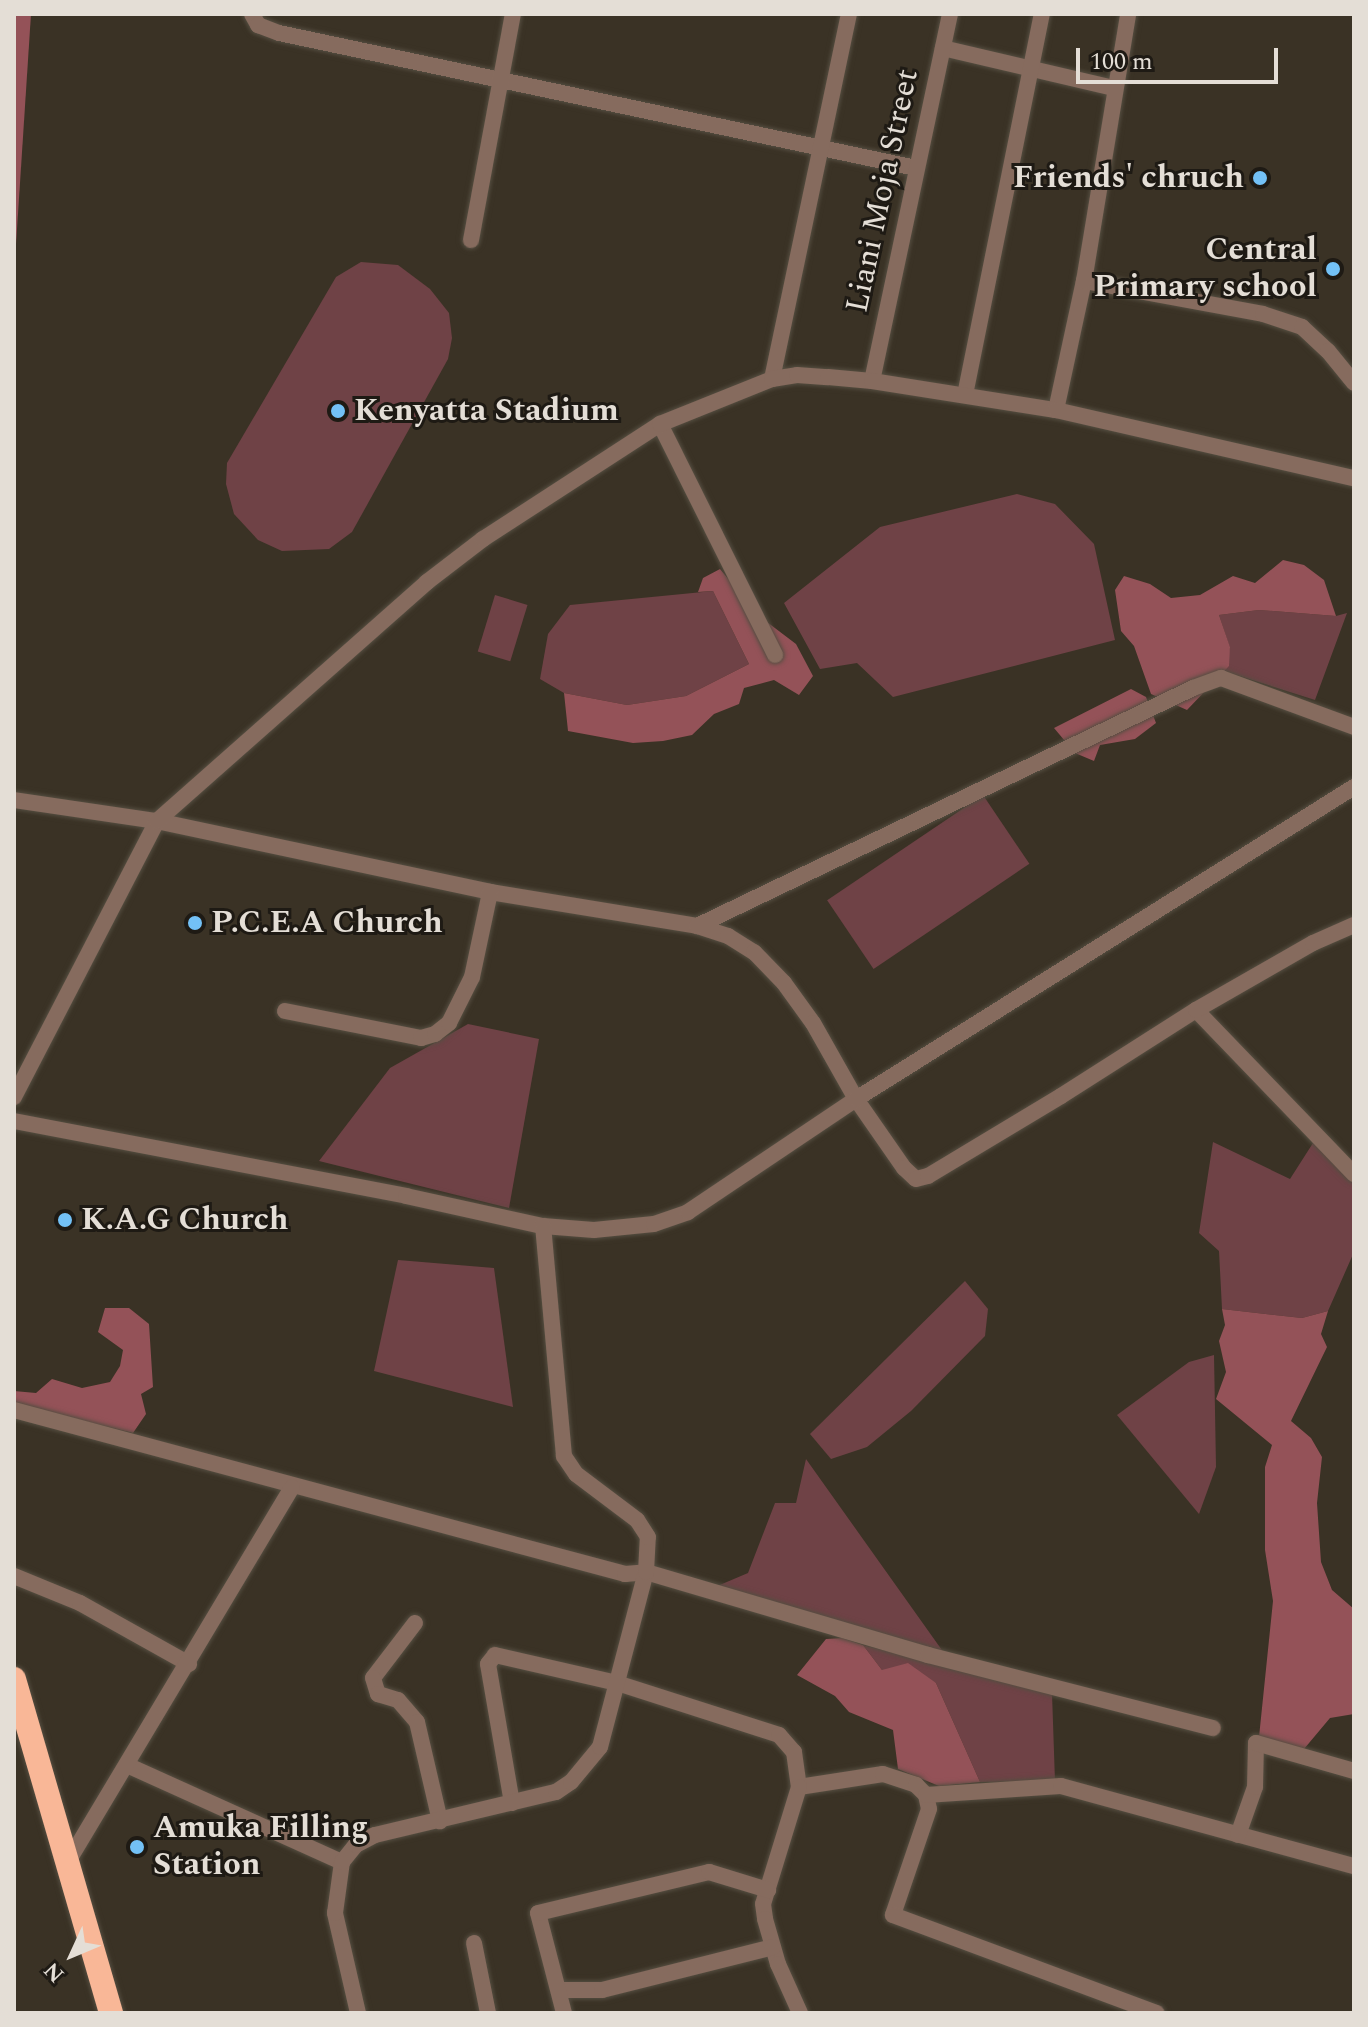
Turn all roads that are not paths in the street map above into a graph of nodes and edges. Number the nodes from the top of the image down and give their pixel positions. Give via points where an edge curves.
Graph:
1 (252, 14) edge
2 (513, 14) edge
3 (849, 14) edge
4 (950, 14) edge
5 (1042, 14) edge
6 (1128, 14) edge
7 (943, 48) junction
8 (1031, 70) junction
9 (503, 80) junction
10 (1114, 88) junction
11 (822, 148) junction
12 (916, 168) junction
13 (471, 240) dead end
14 (1084, 281) junction
15 (772, 379) junction
16 (872, 381) junction
17 (1354, 383) edge
18 (965, 395) junction
19 (1056, 410) junction
20 (660, 424) junction
21 (1354, 478) edge
22 (775, 655) dead end
23 (1354, 727) edge
24 (1354, 787) edge
25 (14, 800) edge
26 (157, 821) junction
27 (490, 892) junction
28 (1354, 925) edge
29 (697, 926) junction
30 (1196, 1010) junction
31 (285, 1011) dead end
32 (14, 1097) edge
33 (856, 1099) junction
34 (14, 1121) edge
35 (1354, 1174) edge
36 (543, 1226) junction
37 (14, 1410) edge
38 (292, 1487) junction
39 (646, 1572) junction
40 (14, 1576) edge
41 (415, 1623) dead end
42 (189, 1664) junction
43 (14, 1679) edge
44 (617, 1683) junction
45 (1213, 1728) dead end
46 (129, 1766) junction
47 (1354, 1771) edge
48 (799, 1787) junction
49 (926, 1795) junction
50 (512, 1803) junction
51 (440, 1821) junction
52 (1238, 1835) junction
53 (342, 1862) junction
54 (66, 1865) junction
55 (1354, 1866) edge
56 (768, 1890) junction
57 (474, 1943) dead end
58 (773, 1947) junction
59 (559, 1990) junction
60 (111, 2013) edge
61 (358, 2013) edge
62 (488, 2013) edge
63 (564, 2013) edge
64 (800, 2013) edge
65 (1156, 2013) edge

1 - 9 street via 267,31
2 - 9 street
3 - 11 street
4 - 7 street, Liani Moja Street
5 - 8 street
6 - 10 street
7 - 8 street
7 - 12 street, Liani Moja Street
8 - 10 street
8 - 18 street
9 - 11 street
9 - 13 street
10 - 14 street
11 - 12 street
11 - 15 street
12 - 16 street, Liani Moja Street
14 - 17 street via 1263,314 1302,327
14 - 19 street
15 - 16 street via 797,375
15 - 20 street
16 - 18 street
18 - 19 street
19 - 21 street
20 - 22 street
20 - 26 street via 483,539 427,582
23 - 29 street via 1221,678
24 - 33 street
25 - 26 street
26 - 27 street
26 - 32 street
27 - 29 street
27 - 31 street via 472,977 449,1023 435,1034 421,1038
28 - 30 street
29 - 33 street via 754,952 784,983
30 - 33 street via 922,1179 911,1177
30 - 35 street
33 - 36 street via 688,1212 636,1229
34 - 36 street
36 - 39 street via 564,1456 576,1474 637,1520 648,1537
37 - 38 street
38 - 39 street via 625,1574
38 - 42 street
39 - 44 street
39 - 45 street via 928,1655
40 - 42 street via 80,1603
41 - 51 street via 373,1678 378,1694 398,1700 417,1722
42 - 46 street
43 - 54 highway
44 - 48 street via 779,1735 794,1752
44 - 50 street via 600,1747 590,1763 556,1792
44 - 50 street via 503,1654 491,1657
46 - 53 street
46 - 54 street
47 - 52 street via 1256,1743 1255,1787
48 - 49 street via 883,1774 904,1778
48 - 56 street
49 - 52 street via 1061,1786
49 - 65 street via 929,1809 892,1910 896,1918
50 - 51 street
51 - 53 street via 365,1839
52 - 55 street
53 - 61 street via 335,1913
54 - 60 highway
56 - 58 street via 763,1904
56 - 59 street via 709,1872 538,1913
57 - 62 street
58 - 59 street via 602,1990
58 - 64 street
59 - 63 street

